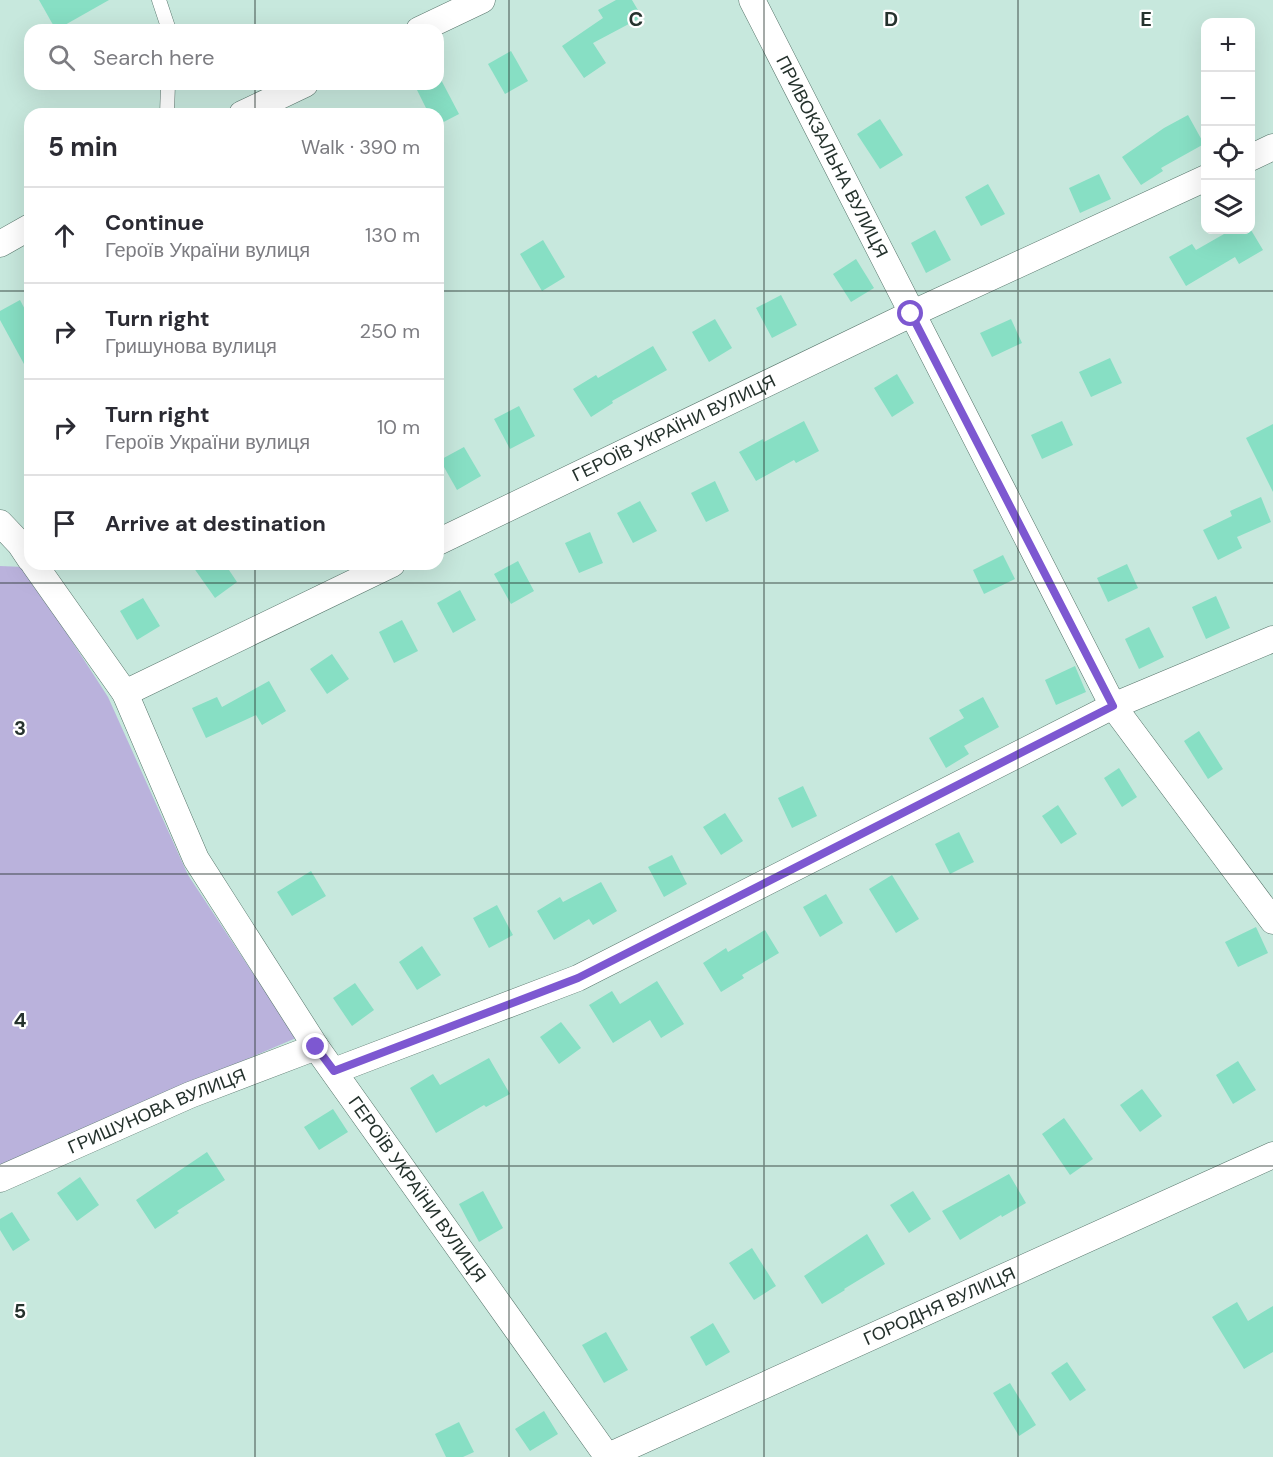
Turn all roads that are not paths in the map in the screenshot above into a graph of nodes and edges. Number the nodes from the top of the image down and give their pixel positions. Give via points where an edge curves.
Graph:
1 (159, 0) edge
2 (482, 0) edge
3 (752, 0) edge
4 (167, 24) edge
5 (432, 24) edge
6 (168, 90) edge
7 (292, 90) edge
8 (167, 108) edge
9 (255, 108) edge
10 (1273, 147) edge
11 (1255, 156) edge
12 (1202, 180) edge
13 (24, 230) edge
14 (0, 244) edge
15 (911, 314) junction
16 (0, 523) edge
17 (444, 539) edge
18 (21, 553) edge
19 (34, 570) edge
20 (380, 570) edge
21 (1273, 639) edge
22 (125, 693) junction
23 (1113, 706) junction
24 (1273, 921) edge
25 (316, 1047) junction
26 (334, 1071) junction
27 (1273, 1155) edge
28 (0, 1179) edge
29 (606, 1457) edge

1 - 4 lane
2 - 5 street
3 - 15 street, ПРИВОКЗАЛЬНА ВУЛИЦЯ
6 - 8 lane
7 - 9 street
10 - 11 street
12 - 15 street, ГЕРОЇВ УКРАЇНИ ВУЛИЦЯ
13 - 14 street
15 - 17 street, ГЕРОЇВ УКРАЇНИ ВУЛИЦЯ
15 - 23 street
16 - 18 street, ГЕРОЇВ УКРАЇНИ ВУЛИЦЯ
19 - 22 street, ГЕРОЇВ УКРАЇНИ ВУЛИЦЯ
20 - 22 street
21 - 23 street
22 - 25 street, ГЕРОЇВ УКРАЇНИ ВУЛИЦЯ via 196,859
23 - 24 street
23 - 26 street via 578,978
25 - 26 street, ГЕРОЇВ УКРАЇНИ ВУЛИЦЯ
25 - 28 street, ГРИШУНОВА ВУЛИЦЯ via 190,1095
26 - 29 street, ГЕРОЇВ УКРАЇНИ ВУЛИЦЯ
27 - 29 street, ГОРОДНЯ ВУЛИЦЯ

